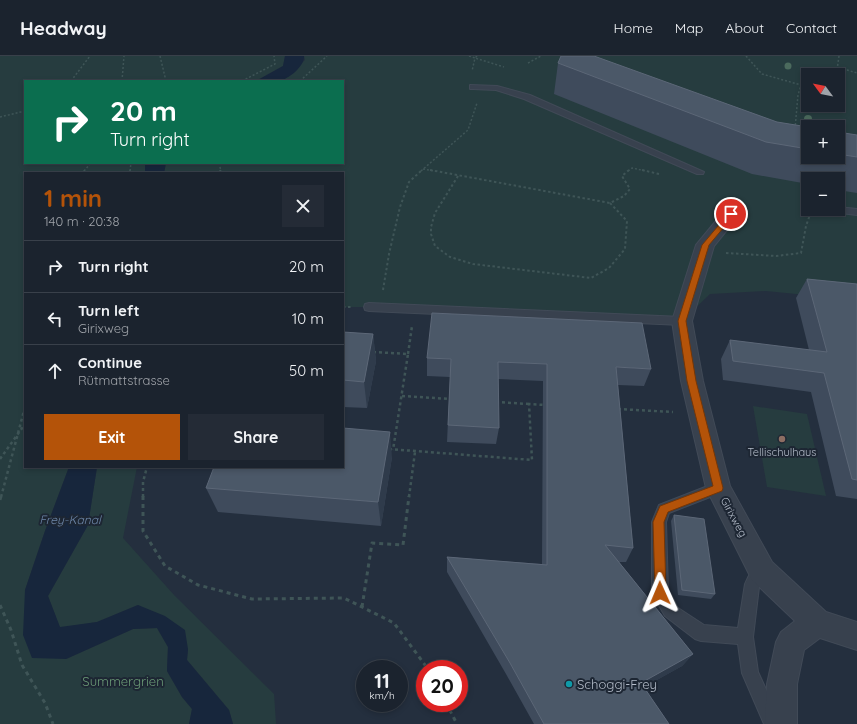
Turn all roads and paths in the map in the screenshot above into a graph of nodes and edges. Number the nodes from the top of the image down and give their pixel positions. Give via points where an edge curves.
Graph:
1 (90, 56) edge
2 (124, 56) edge
3 (160, 56) edge
4 (274, 56) edge
5 (327, 56) edge
6 (469, 56) edge
7 (541, 56) edge
8 (746, 56) edge
9 (839, 56) edge
10 (476, 57) edge
11 (528, 63) dead end
12 (504, 68) dead end
13 (837, 68) edge
14 (845, 70) edge
15 (857, 73) edge
16 (72, 80) edge
17 (122, 80) edge
18 (166, 80) edge
19 (244, 80) edge
20 (301, 80) edge
21 (801, 85) joint
22 (473, 87) junction
23 (24, 111) edge
24 (0, 117) edge
25 (794, 132) edge
26 (90, 164) edge
27 (423, 170) junction
28 (84, 172) edge
29 (700, 172) joint
30 (458, 176) junction
31 (610, 203) junction
32 (845, 211) edge
33 (857, 212) edge
34 (731, 214) dead end
35 (810, 216) edge
36 (721, 258) dead end
37 (375, 307) joint
38 (415, 308) junction
39 (682, 321) junction
40 (372, 352) edge
41 (408, 354) junction
42 (402, 396) junction
43 (458, 400) edge
44 (489, 401) edge
45 (529, 404) junction
46 (552, 405) edge
47 (615, 409) edge
48 (24, 411) edge
49 (700, 414) junction
50 (24, 425) edge
51 (18, 433) junction
52 (386, 449) edge
53 (394, 450) junction
54 (415, 452) junction
55 (0, 459) edge
56 (147, 468) edge
57 (718, 488) junction
58 (0, 500) edge
59 (762, 571) junction
60 (0, 605) edge
61 (362, 607) junction
62 (817, 623) junction
63 (857, 636) edge
64 (745, 637) junction
65 (421, 660) edge
66 (451, 712) edge
67 (54, 724) edge
68 (457, 724) edge
69 (774, 724) edge
70 (781, 724) edge

1 - 16 path
2 - 17 path
3 - 18 path
4 - 19 path via 275,64
5 - 20 path
6 - 10 path
7 - 11 path
8 - 21 path via 762,74
9 - 13 path
10 - 12 path
10 - 22 path via 470,76
14 - 15 path
21 - 25 path
22 - 27 path via 477,102 468,130
22 - 29 lane via 497,88 527,97
23 - 24 path
26 - 28 path
27 - 30 path
27 - 37 path via 409,182 402,201
29 - 31 path via 675,176 632,168 622,176 630,189 624,196
30 - 31 path
30 - 31 path via 437,208 431,228 435,246 450,257 473,264 591,278 609,268 625,249 627,222
32 - 33 lane
34 - 39 street via 706,245
35 - 36 path via 801,253 776,256 726,253
37 - 38 lane
38 - 39 lane
38 - 41 path
39 - 49 street, Girixweg
40 - 41 path
41 - 42 path
42 - 43 path
42 - 53 path
44 - 45 path
45 - 46 path
45 - 54 path via 532,460
47 - 49 path
48 - 51 path
49 - 57 street, Girixweg
50 - 51 path
51 - 55 path
51 - 58 path
52 - 53 path
53 - 54 path
54 - 61 path via 403,545 372,543
56 - 61 path via 143,482 143,531 165,566 198,584 252,599 344,598
57 - 59 street, Girixweg
57 - 64 lane via 664,509 659,522 660,593 670,611 702,633
59 - 62 street, Girixweg
59 - 64 lane via 752,584
60 - 67 path via 22,665
61 - 65 path via 394,623
62 - 63 street, Girixweg
62 - 70 street via 791,642 782,684
64 - 69 lane via 750,673
66 - 68 path

